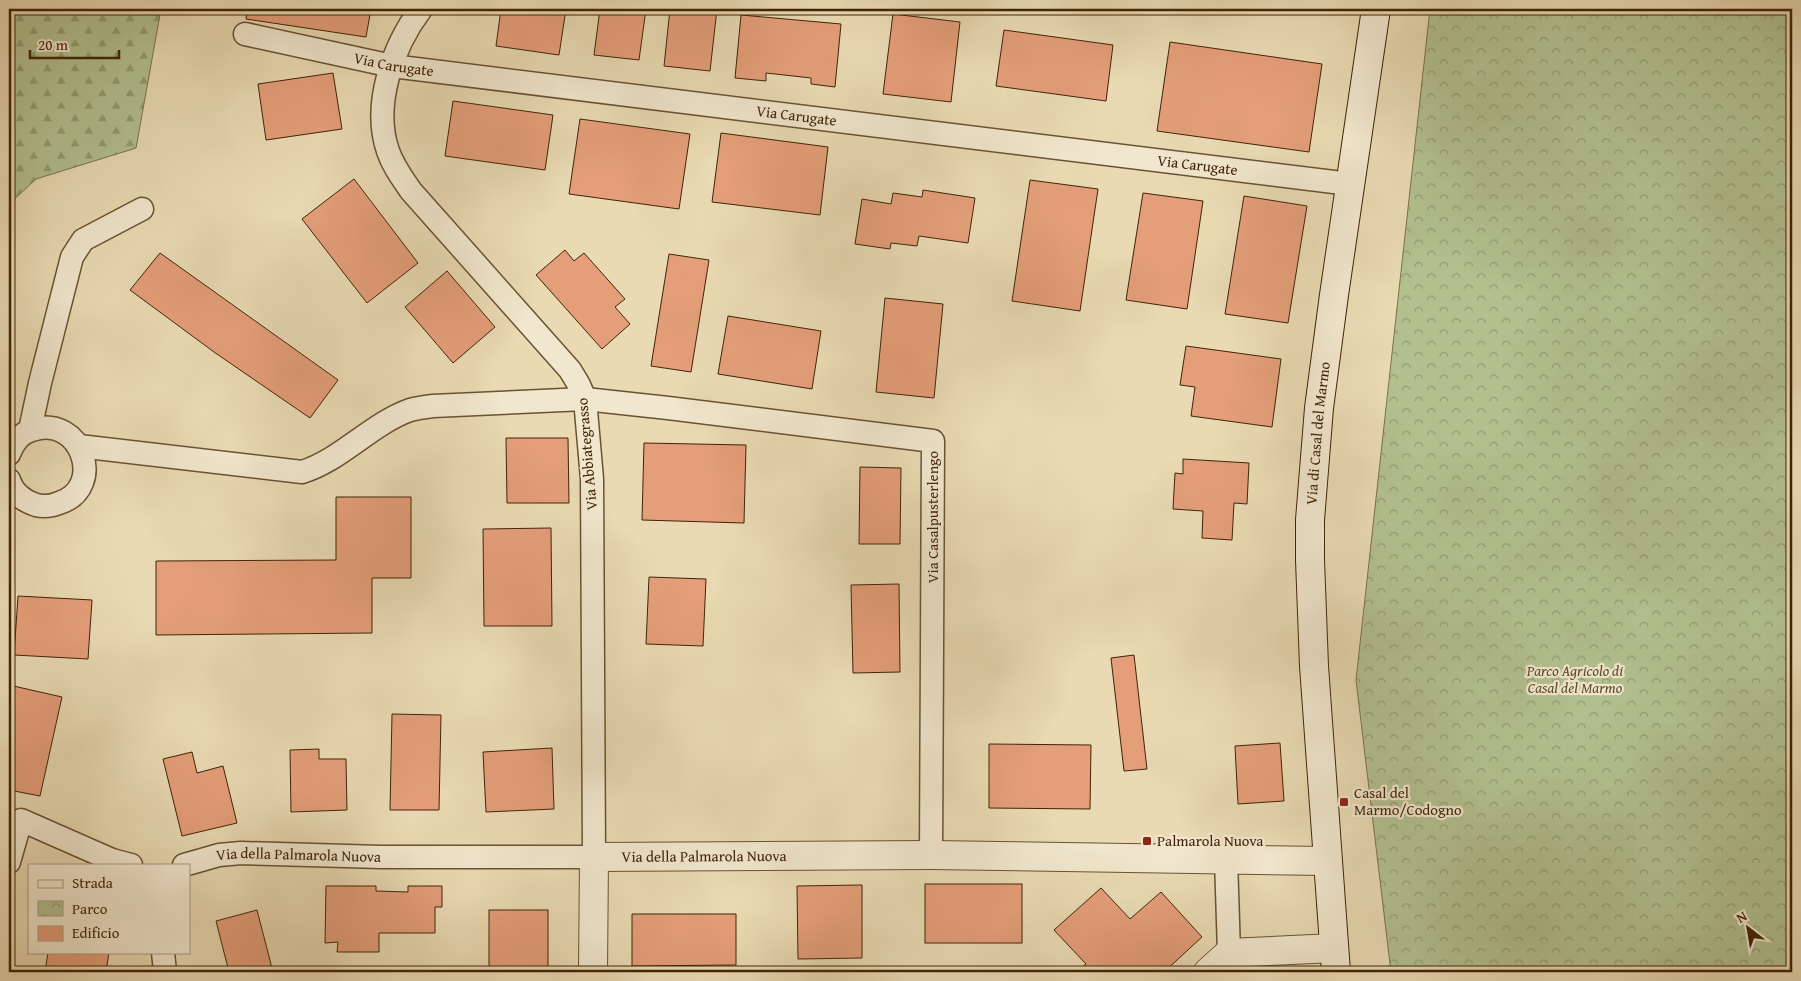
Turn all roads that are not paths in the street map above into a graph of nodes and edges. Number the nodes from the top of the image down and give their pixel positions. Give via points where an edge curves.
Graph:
1 (421, 9) edge
2 (1376, 9) edge
3 (245, 34) dead end
4 (392, 66) junction
5 (1350, 184) junction
6 (142, 209) dead end
7 (585, 399) junction
8 (30, 430) junction
9 (79, 446) junction
10 (9, 454) edge
11 (9, 480) edge
12 (931, 855) junction
13 (594, 857) junction
14 (1226, 859) junction
15 (1327, 861) junction
16 (9, 862) edge
17 (127, 864) edge
18 (188, 864) edge
19 (1229, 953) junction
20 (163, 954) edge
21 (1335, 960) edge
22 (165, 972) edge
23 (593, 972) edge
24 (1208, 972) edge

1 - 4 street, Via Abbiategrasso via 404,36
2 - 5 street, Via di Casal del Marmo
3 - 4 street, Via Carugate
4 - 5 street, Via Carugate
4 - 7 street, Via Abbiategrasso via 384,94 384,127 388,150 401,177 570,370
5 - 15 street, Via di Casal del Marmo via 1319,408 1310,520 1314,666
6 - 8 street via 84,240 72,257
7 - 9 street via 412,409 322,464 302,472
7 - 12 street, Via Casalpusterlengo via 933,441
7 - 13 street, Via Abbiategrasso via 592,479
8 - 9 street via 52,428 72,438
8 - 10 street via 20,437
9 - 11 street via 85,471 74,494 64,502 39,506 27,502 17,494
12 - 13 street, Via della Palmarola Nuova
12 - 14 street, Via della Palmarola Nuova
13 - 18 street, Via della Palmarola Nuova via 241,853
13 - 23 street
14 - 15 street, Via della Palmarola Nuova
14 - 19 street
15 - 21 street, Via di Casal del Marmo
16 - 17 street via 21,820
19 - 21 street
19 - 24 street
20 - 22 street

